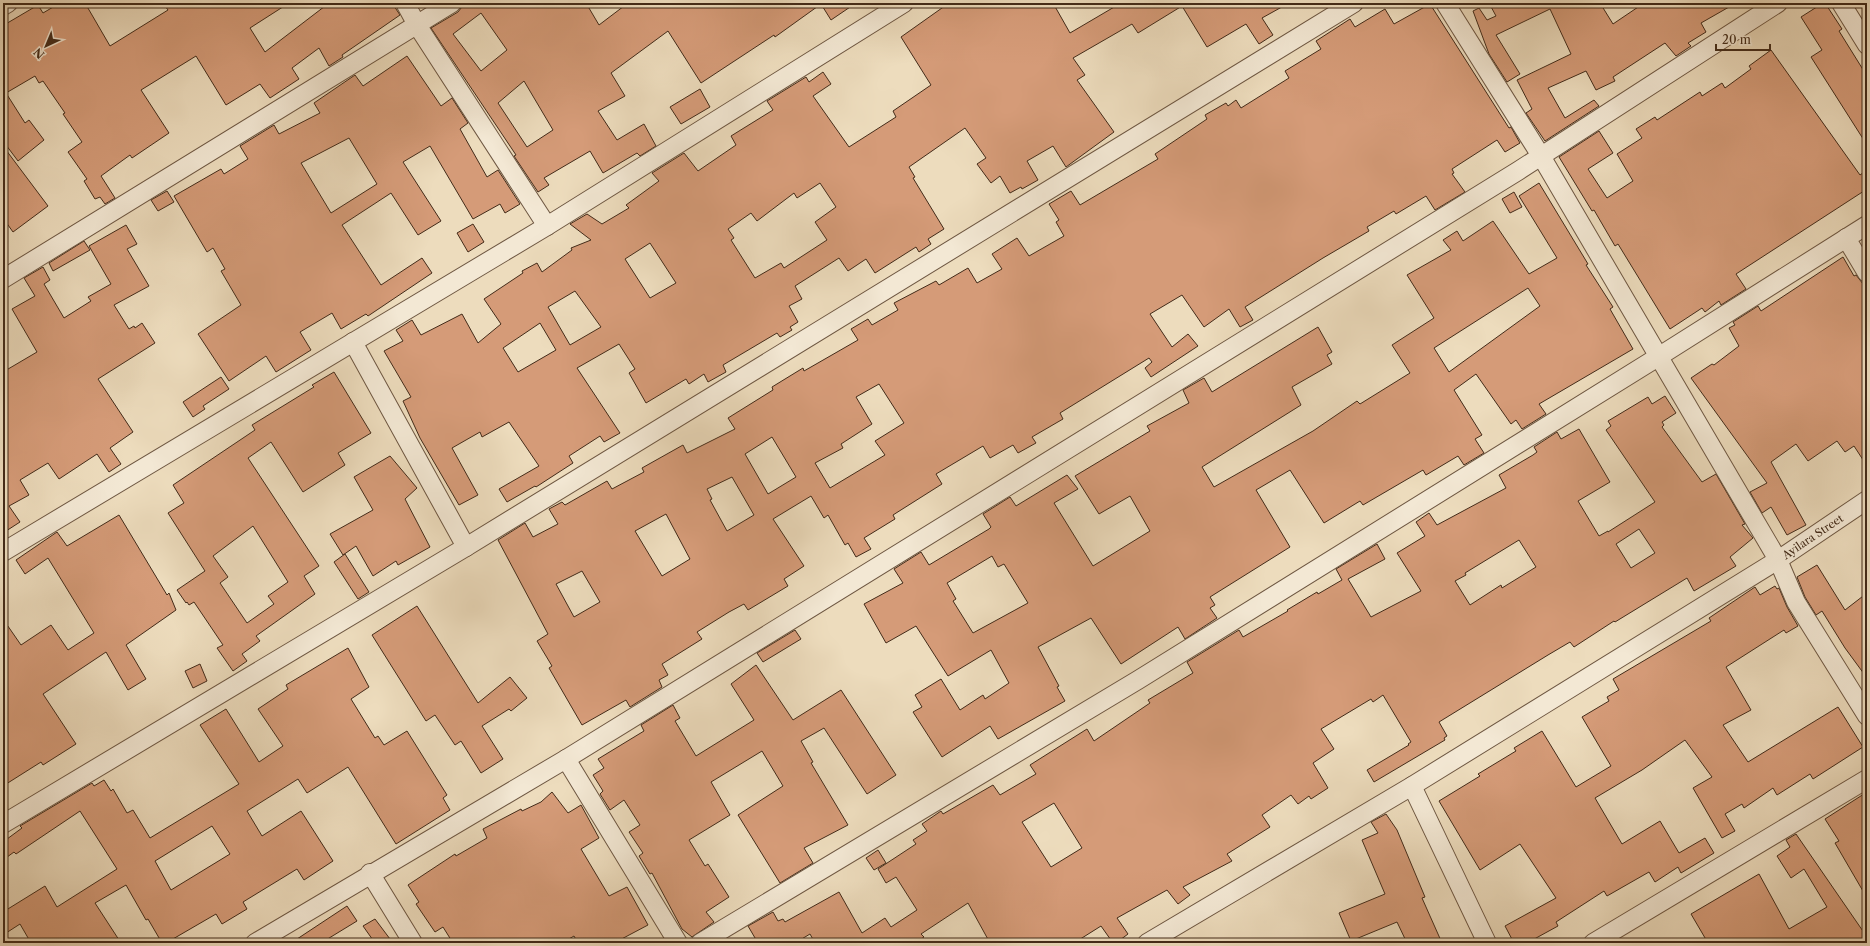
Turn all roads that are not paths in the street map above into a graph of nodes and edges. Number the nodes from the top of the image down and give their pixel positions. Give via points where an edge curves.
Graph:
1 (8, 3) edge
2 (405, 3) edge
3 (452, 3) edge
4 (904, 3) edge
5 (1354, 3) edge
6 (1445, 3) edge
7 (1778, 3) edge
8 (1841, 3) edge
9 (3, 6) edge
10 (417, 25) junction
11 (1867, 45) edge
12 (1541, 156) junction
13 (1867, 225) edge
14 (547, 226) junction
15 (1846, 238) junction
16 (1867, 273) edge
17 (3, 279) edge
18 (353, 342) junction
19 (1658, 357) junction
20 (1867, 500) edge
21 (466, 547) junction
22 (3, 552) edge
23 (1778, 560) junction
24 (1867, 716) edge
25 (566, 759) junction
26 (1867, 778) edge
27 (1412, 786) junction
28 (3, 824) edge
29 (370, 873) junction
30 (255, 943) edge
31 (413, 943) edge
32 (678, 943) edge
33 (700, 943) edge
34 (1147, 943) edge
35 (1487, 943) edge
36 (1593, 943) edge

1 - 9 street
2 - 10 street
3 - 10 street
4 - 14 street
5 - 21 street
6 - 12 street
7 - 12 street
8 - 11 street
10 - 14 street
10 - 17 street
12 - 19 street
12 - 25 street
13 - 15 street
14 - 18 street
15 - 16 street
15 - 19 street
18 - 21 street
18 - 22 street
19 - 23 street
19 - 33 street via 1138,680
20 - 23 street, Ayilara Street
21 - 28 street
23 - 24 street via 1796,602
23 - 27 street, Ayilara Street
25 - 29 street
25 - 32 street
26 - 36 street
27 - 34 street, Ayilara Street
27 - 35 street
29 - 30 street
29 - 31 street

